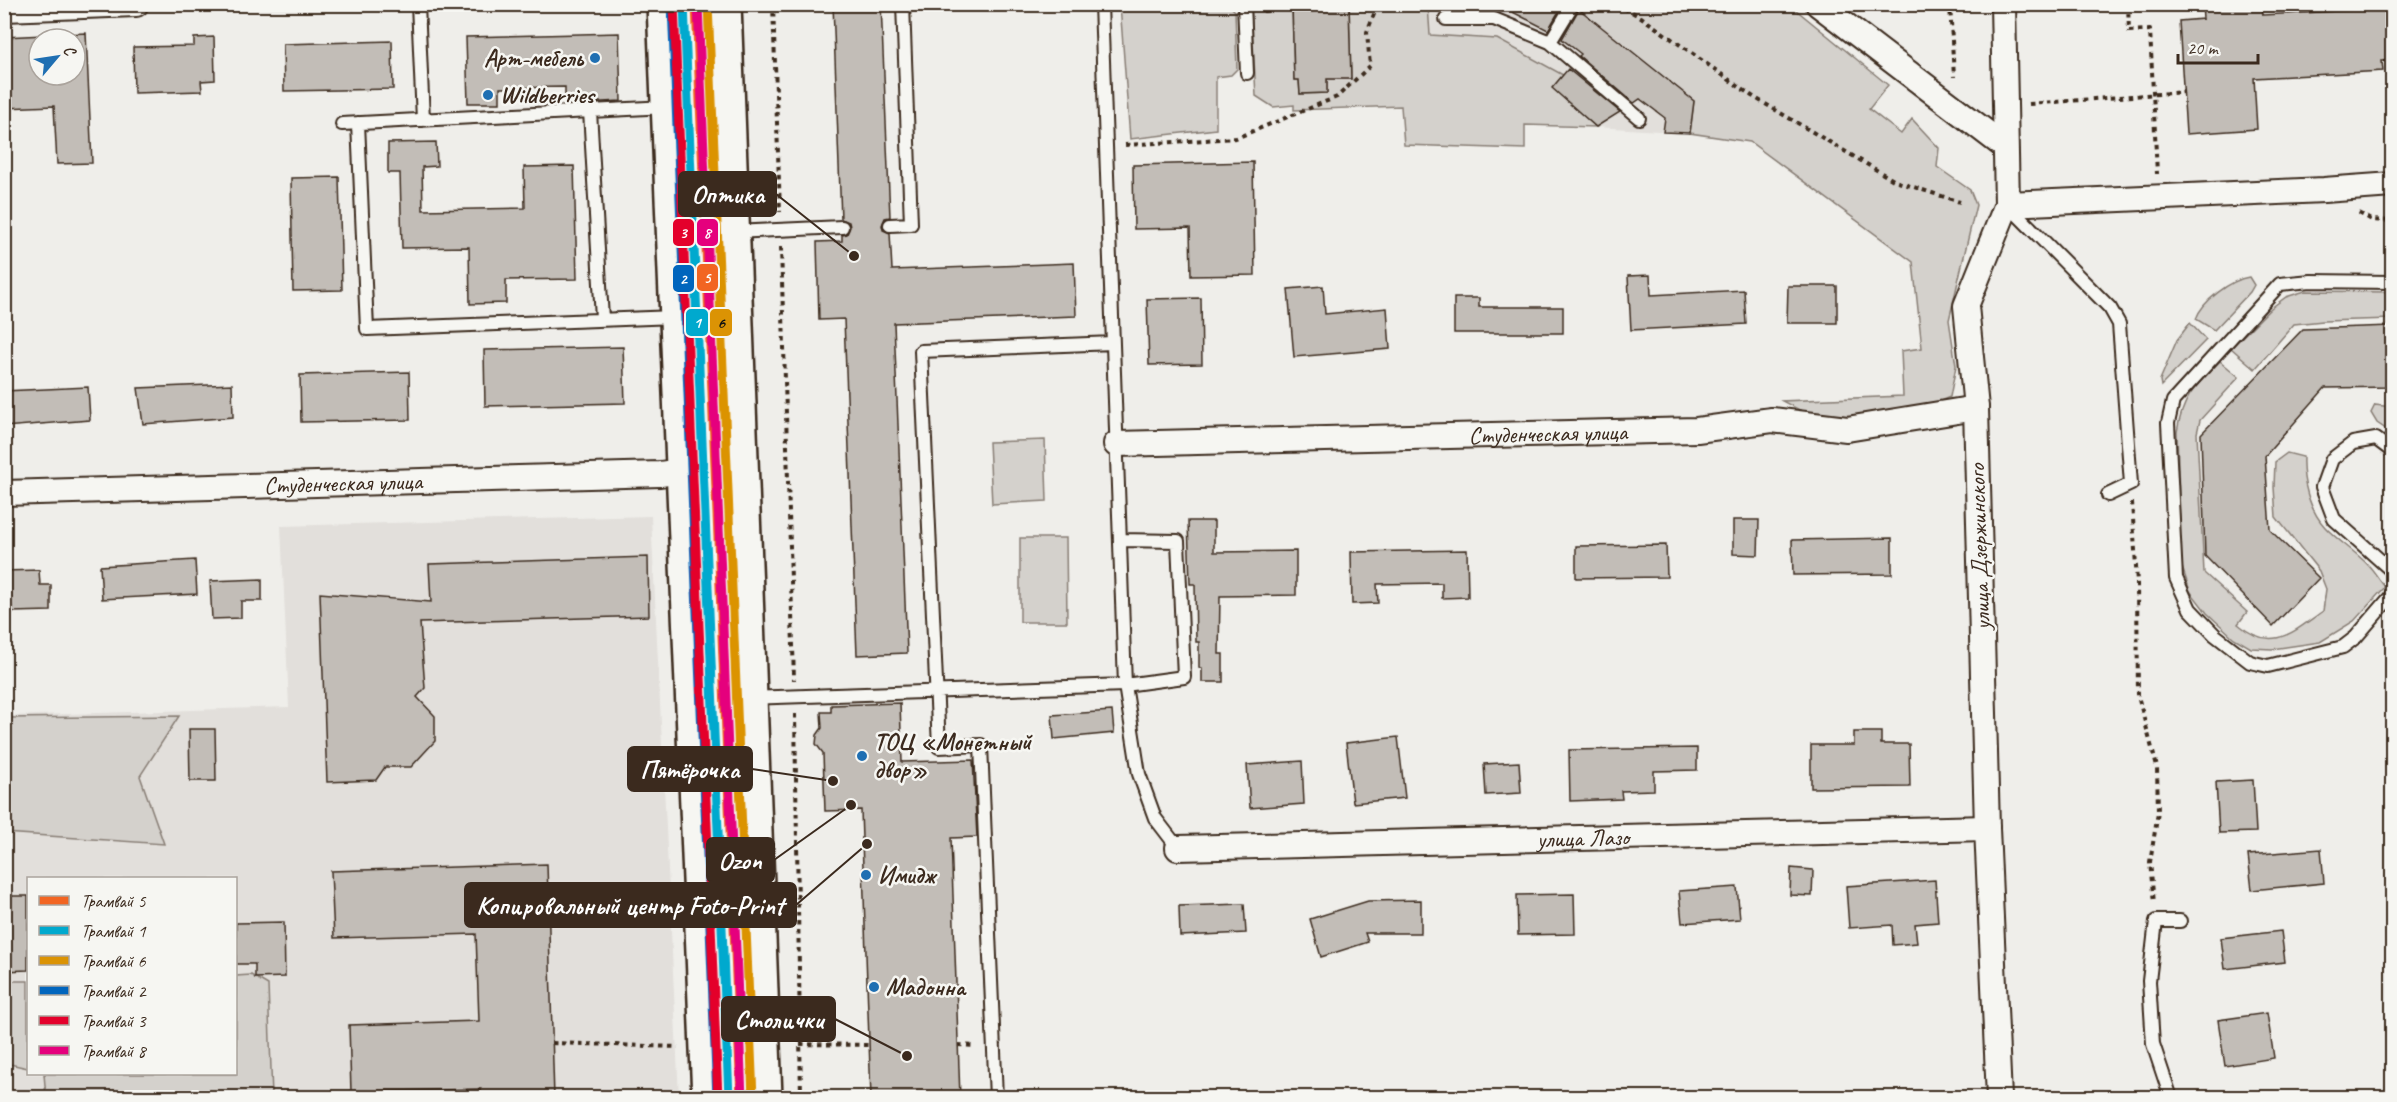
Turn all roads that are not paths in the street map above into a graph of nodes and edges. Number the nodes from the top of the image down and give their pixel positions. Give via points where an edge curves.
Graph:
1 (136, 4) edge
2 (418, 4) edge
3 (664, 4) edge
4 (724, 4) edge
5 (903, 4) edge
6 (1101, 4) edge
7 (1573, 4) edge
8 (1818, 4) edge
9 (2003, 4) edge
10 (1244, 8) edge
11 (4, 9) edge
12 (1446, 19) dead end
13 (1550, 42) junction
14 (1247, 73) dead end
15 (670, 107) junction
16 (590, 111) junction
17 (1639, 118) dead end
18 (423, 120) junction
19 (358, 123) junction
20 (342, 124) dead end
21 (2004, 146) junction
22 (2392, 185) edge
23 (2007, 204) junction
24 (890, 225) dead end
25 (842, 227) dead end
26 (733, 232) junction
27 (2392, 282) edge
28 (677, 316) junction
29 (602, 319) junction
30 (1113, 343) junction
31 (1976, 408) junction
32 (1116, 444) junction
33 (2392, 451) edge
34 (682, 471) junction
35 (4, 493) edge
36 (2108, 495) dead end
37 (1120, 540) junction
38 (2392, 572) edge
39 (2392, 595) edge
40 (1125, 685) junction
41 (937, 693) junction
42 (750, 698) junction
43 (1987, 828) junction
44 (1178, 848) joint
45 (2180, 921) dead end
46 (709, 1098) edge
47 (765, 1098) edge
48 (996, 1098) edge
49 (1999, 1098) edge
50 (2171, 1098) edge

1 - 11 street
2 - 18 lane
3 - 15 street
4 - 26 street
5 - 24 lane via 911,224
6 - 30 lane
7 - 13 lane
8 - 21 street
9 - 21 street, улица Дзержинского
10 - 14 lane
12 - 13 lane via 1494,20
13 - 17 lane
15 - 16 lane
15 - 28 street
16 - 18 lane
16 - 29 lane
18 - 19 lane
19 - 20 lane
19 - 29 lane via 367,329
21 - 23 street, улица Дзержинского
22 - 23 street
23 - 31 street, улица Дзержинского via 1966,306
23 - 36 lane via 2110,308 2119,324 2131,484
25 - 26 lane
26 - 42 street
27 - 39 lane via 2311,281 2280,285 2174,401 2168,423 2176,578 2190,609 2250,662 2268,666 2343,647
28 - 29 lane
28 - 34 street
30 - 32 lane
30 - 41 lane via 921,351
31 - 32 street, Студенческая улица via 1846,429 1772,420 1697,430
31 - 43 street, улица Дзержинского
32 - 37 lane
33 - 38 lane via 2376,439 2353,443 2332,459 2322,488 2334,519
34 - 35 street, Студенческая улица
34 - 46 street
37 - 40 lane
37 - 40 lane via 1178,541 1184,677
40 - 41 lane
40 - 44 lane via 1139,774 1155,818
41 - 42 lane
41 - 48 lane via 939,747 981,745
42 - 47 street
43 - 44 street, улица Лазо
43 - 49 street, улица Дзержинского
45 - 50 lane via 2156,921 2149,981 2153,1044

